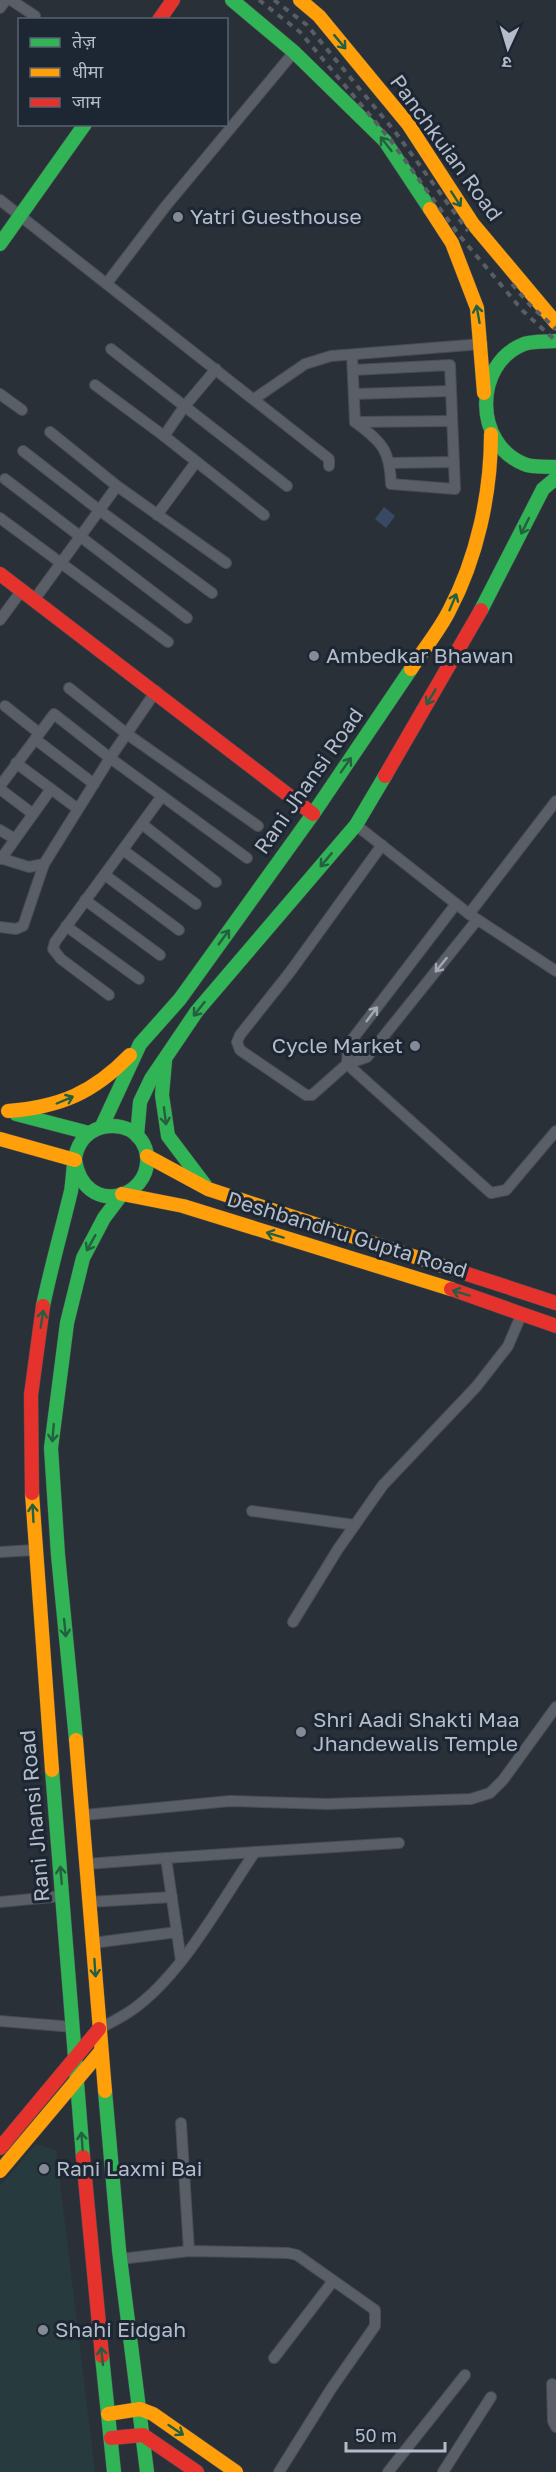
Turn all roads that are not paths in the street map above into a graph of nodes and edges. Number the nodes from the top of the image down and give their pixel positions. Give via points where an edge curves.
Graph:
1 (6, 0) edge
2 (11, 0) edge
3 (173, 0) edge
4 (232, 0) edge
5 (300, 0) edge
6 (0, 8) edge
7 (35, 16) dead end
8 (160, 18) edge
9 (294, 52) junction
10 (83, 126) edge
11 (0, 200) edge
12 (21, 215) junction
13 (0, 244) edge
14 (107, 283) junction
15 (556, 323) edge
16 (556, 341) edge
17 (482, 344) junction
18 (111, 349) dead end
19 (352, 355) junction
20 (216, 369) junction
21 (352, 370) junction
22 (95, 385) dead end
23 (451, 391) junction
24 (484, 393) junction
25 (0, 394) edge
26 (354, 394) junction
27 (254, 399) junction
28 (184, 407) junction
29 (22, 410) dead end
30 (355, 422) junction
31 (452, 422) junction
32 (50, 432) dead end
33 (491, 434) junction
34 (164, 436) junction
35 (23, 451) dead end
36 (196, 462) junction
37 (454, 462) junction
38 (390, 463) junction
39 (329, 466) dead end
40 (556, 467) edge
41 (556, 478) edge
42 (5, 479) dead end
43 (117, 486) junction
44 (287, 486) dead end
45 (99, 510) junction
46 (157, 514) junction
47 (264, 515) dead end
48 (0, 518) edge
49 (80, 536) junction
50 (62, 562) junction
51 (226, 563) dead end
52 (0, 574) edge
53 (22, 590) junction
54 (212, 593) dead end
55 (34, 600) junction
56 (187, 618) dead end
57 (0, 620) edge
58 (168, 642) dead end
59 (69, 688) dead end
60 (156, 691) junction
61 (5, 706) dead end
62 (127, 734) junction
63 (37, 736) junction
64 (110, 758) junction
65 (16, 763) junction
66 (94, 784) junction
67 (0, 788) edge
68 (51, 789) junction
69 (162, 796) junction
70 (556, 801) edge
71 (78, 809) junction
72 (313, 813) junction
73 (33, 814) junction
74 (141, 824) junction
75 (356, 825) junction
76 (258, 826) dead end
77 (0, 830) edge
78 (15, 838) junction
79 (382, 845) junction
80 (123, 850) junction
81 (247, 858) dead end
82 (0, 859) edge
83 (44, 864) junction
84 (105, 875) junction
85 (216, 882) dead end
86 (85, 900) junction
87 (196, 904) dead end
88 (456, 904) junction
89 (473, 917) junction
90 (66, 926) junction
91 (0, 927) edge
92 (179, 930) dead end
93 (160, 955) dead end
94 (556, 971) edge
95 (139, 979) dead end
96 (110, 995) dead end
97 (140, 1044) junction
98 (165, 1058) junction
99 (347, 1065) junction
100 (4, 1110) edge
101 (102, 1126) junction
102 (556, 1131) edge
103 (89, 1133) junction
104 (137, 1136) junction
105 (0, 1139) edge
106 (147, 1156) junction
107 (75, 1160) junction
108 (208, 1189) junction
109 (122, 1194) junction
110 (500, 1284) junction
111 (494, 1304) junction
112 (556, 1304) edge
113 (522, 1313) junction
114 (556, 1326) edge
115 (252, 1511) dead end
116 (355, 1525) junction
117 (35, 1550) junction
118 (0, 1552) edge
119 (293, 1622) dead end
120 (556, 1707) edge
121 (84, 1815) junction
122 (399, 1843) dead end
123 (255, 1852) junction
124 (166, 1858) junction
125 (86, 1864) junction
126 (63, 1896) junction
127 (172, 1898) junction
128 (0, 1902) edge
129 (89, 1902) junction
130 (177, 1932) junction
131 (93, 1943) junction
132 (181, 1961) junction
133 (0, 2021) edge
134 (73, 2027) junction
135 (99, 2029) junction
136 (101, 2051) junction
137 (76, 2058) junction
138 (77, 2079) junction
139 (181, 2123) dead end
140 (0, 2148) edge
141 (0, 2171) edge
142 (189, 2251) junction
143 (120, 2259) junction
144 (333, 2281) junction
145 (274, 2358) dead end
146 (465, 2375) dead end
147 (552, 2384) dead end
148 (491, 2397) dead end
149 (140, 2409) junction
150 (108, 2414) junction
151 (556, 2427) edge
152 (143, 2435) junction
153 (111, 2438) junction
154 (114, 2472) edge
155 (147, 2472) edge
156 (197, 2472) edge
157 (236, 2472) edge
158 (279, 2472) edge
159 (388, 2472) edge
160 (443, 2472) edge

1 - 6 street
2 - 7 street
3 - 8 main road
4 - 9 main road
5 -> 15 main road, Panchkuian Road via 319,16 408,124 473,224
9 - 14 street
17 -> 9 main road via 477,308 452,243 385,141
10 - 12 main road
11 - 12 street
12 - 13 main road
12 - 14 street
14 - 20 street
16 - 24 main road via 537,341 508,354 489,378
17 - 19 street
17 - 24 main road
18 - 28 street
19 - 21 street
19 - 27 street via 305,364
20 - 27 street
20 - 28 street
21 - 23 street via 450,365
21 - 26 street
22 - 34 street
23 - 26 street
23 - 31 street
24 - 33 main road via 484,414
25 - 29 street
26 - 30 street
27 - 39 street via 329,459
28 - 34 street
28 - 44 street
30 - 31 street
30 - 38 street via 376,437
31 - 37 street
32 - 43 street
33 - 40 main road via 509,456 534,467
72 -> 33 main road, Rani Jhansi Road via 449,612 475,551 491,466
34 - 36 street
35 - 45 street
36 - 46 street
36 - 47 street
37 - 38 street
37 - 38 street via 455,489 391,484
41 -> 75 main road via 543,489 472,628
42 - 49 street
43 - 45 street
43 - 46 street
45 - 49 street
45 - 54 street
46 - 51 street
48 - 50 street
49 - 50 street
49 - 56 street
50 - 55 street
50 - 58 street
52 - 53 main road
53 - 55 main road
53 - 57 street
55 - 60 main road
59 - 62 street
60 - 62 street
60 - 72 main road
61 - 63 street
62 - 64 street
62 - 76 street
63 - 64 street via 54,714
63 - 65 street
63 - 66 street
64 - 66 street
64 - 69 street
65 - 67 street
65 - 68 street
66 - 71 street
67 - 73 street
68 - 71 street
68 - 73 street
69 - 74 street
69 - 81 street
70 - 89 street
71 - 83 street
97 -> 72 main road, Rani Jhansi Road via 180,999
73 - 78 street
74 - 80 street
74 - 85 street
75 - 79 street
75 -> 98 main road via 197,1011
77 - 78 street
78 - 82 street
79 - 88 street
79 - 99 street via 237,1042 240,1050 310,1095
80 - 84 street
80 - 87 street
82 - 83 street via 29,867
83 - 91 street via 23,926
84 - 86 street
84 - 92 street
86 - 90 street
86 - 93 street
88 - 89 street
99 -> 88 street via 348,1045
89 - 94 street
89 -> 99 street via 367,1057
90 - 95 street
90 - 96 street via 55,942 56,954
100 -> 97 main road via 47,1107 86,1091 113,1074
97 - 101 main road, Rani Jhansi Road
98 - 104 main road via 140,1102
98 -> 108 main road via 162,1095 168,1136
99 - 102 street via 491,1193 506,1190
100 - 103 main road
101 - 103 main road
101 - 104 main road via 129,1129
103 - 107 main road via 79,1144
104 - 106 main road
105 - 107 main road
106 - 108 main road, Deshbandhu Gupta Road
106 - 109 main road via 142,1181 134,1190
107 - 109 main road via 79,1177 92,1191 105,1197
117 -> 107 main road, Rani Jhansi Road via 29,1451 31,1393 42,1314
108 - 110 main road, Deshbandhu Gupta Road
111 -> 109 main road, Deshbandhu Gupta Road via 183,1206
109 -> 121 main road via 83,1258 67,1323 51,1448
110 - 111 main road
110 - 112 main road, Deshbandhu Gupta Road
111 - 113 main road, Deshbandhu Gupta Road
113 - 114 main road, Deshbandhu Gupta Road
113 - 116 street via 508,1346 476,1387 383,1485
115 - 116 street
116 - 119 street
117 - 118 street
126 -> 117 main road, Rani Jhansi Road
120 - 121 street via 503,1780 490,1793 471,1799 327,1804 230,1801
121 - 125 main road
122 - 123 street
123 - 124 street
123 - 132 street
124 - 125 street
124 - 127 street
125 - 129 main road
126 - 128 street
126 - 134 main road, Rani Jhansi Road
127 - 129 street
127 - 130 street
129 - 131 main road
130 - 131 street
130 - 132 street
131 -> 135 main road
132 - 135 street via 132,2010
133 - 134 street
134 - 137 main road, Rani Jhansi Road
135 - 136 main road
135 - 137 main road
136 - 138 main road
136 - 143 main road
137 - 138 main road, Rani Jhansi Road
137 - 140 main road
138 - 141 main road
150 -> 138 main road, Rani Jhansi Road
139 - 142 street
142 - 143 street
142 - 144 street via 288,2253 297,2255
143 - 149 main road
144 - 145 street
144 - 158 street via 375,2310 375,2326
146 - 159 street
147 - 151 street
148 - 160 street
149 - 150 main road
149 - 152 main road
149 -> 157 main road
150 - 153 main road, Rani Jhansi Road
152 - 153 main road
152 - 155 main road
152 - 156 main road
153 - 154 main road, Rani Jhansi Road

